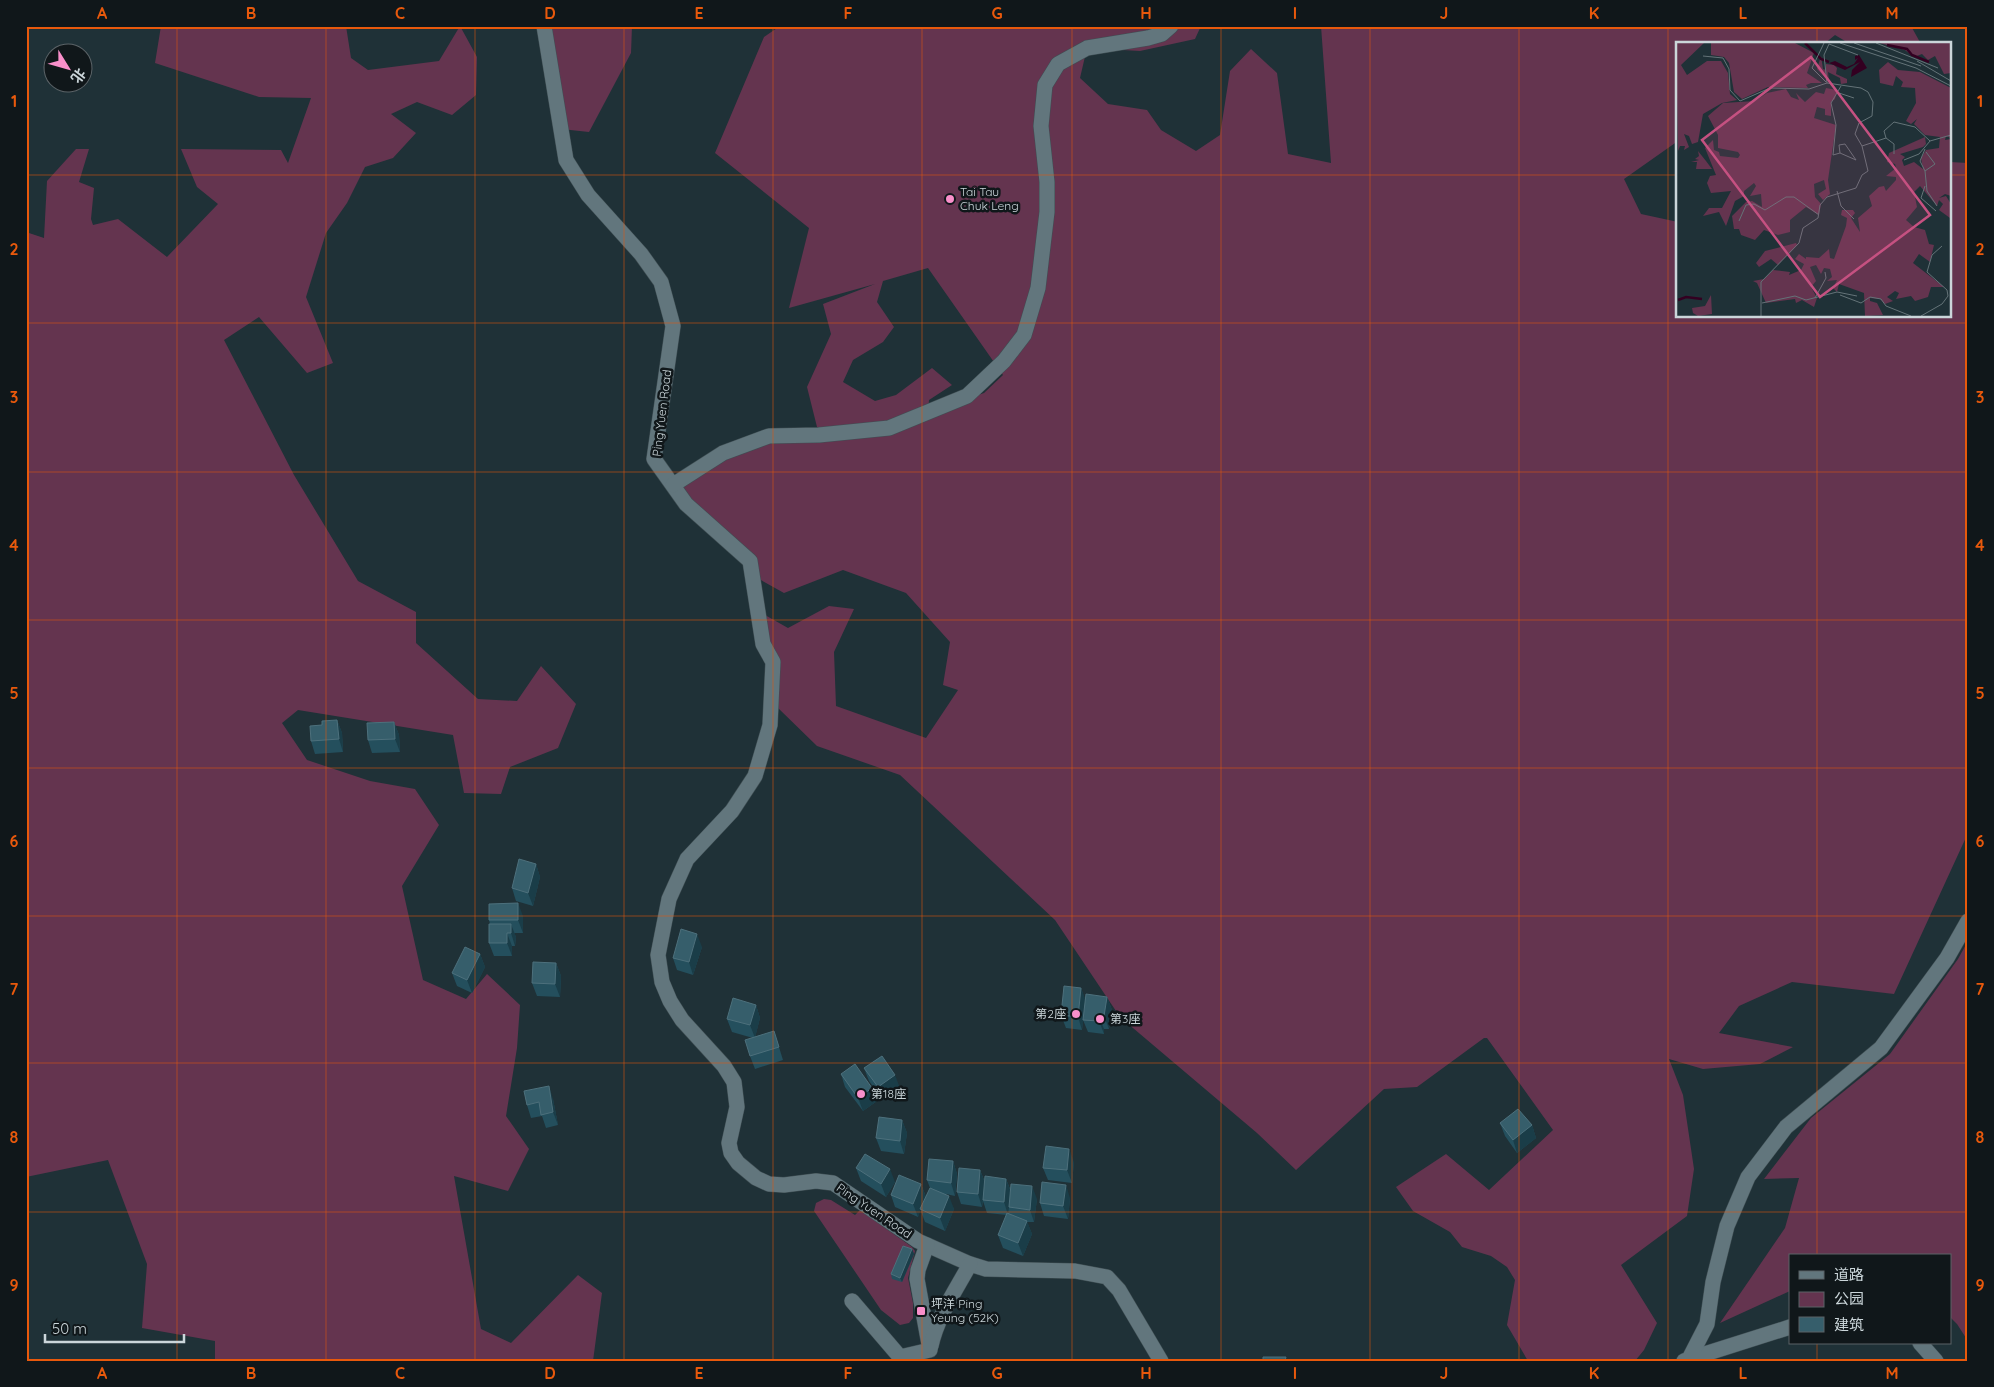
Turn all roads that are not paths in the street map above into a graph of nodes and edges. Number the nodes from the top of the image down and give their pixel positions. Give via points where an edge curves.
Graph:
1 (544, 26) edge
2 (1171, 26) edge
3 (673, 485) junction
4 (1968, 921) edge
5 (927, 1246) junction
6 (970, 1264) junction
7 (852, 1302) dead end
8 (1789, 1327) edge
9 (1921, 1344) edge
10 (930, 1355) edge
11 (1689, 1360) edge
12 (1161, 1361) edge
13 (1936, 1361) edge

1 - 3 street, Ping Yuen Road via 566,160 588,195 641,254 661,282 673,326 654,459
2 - 3 street via 1162,34 1148,38 1087,48 1058,64 1045,85 1041,126 1047,212 1038,288 1024,334 1004,361 967,396 889,428 769,436 723,453
3 - 5 street, Ping Yuen Road via 686,504 750,561 763,644 773,662 770,725 755,776 732,811 687,859 669,899 658,955 662,982 682,1020 724,1066 734,1082 737,1107 729,1143 734,1158 744,1169 768,1184 833,1183
4 - 11 street via 1947,958 1881,1048 1786,1127 1748,1177 1727,1226 1713,1282 1707,1324
5 - 6 street, Ping Yuen Road
5 - 10 street via 917,1279
6 - 10 street via 934,1333
6 - 12 street, Ping Yuen Road via 986,1270 1075,1271 1107,1277 1119,1290
7 - 10 street via 900,1357
8 - 11 street
9 - 13 street

